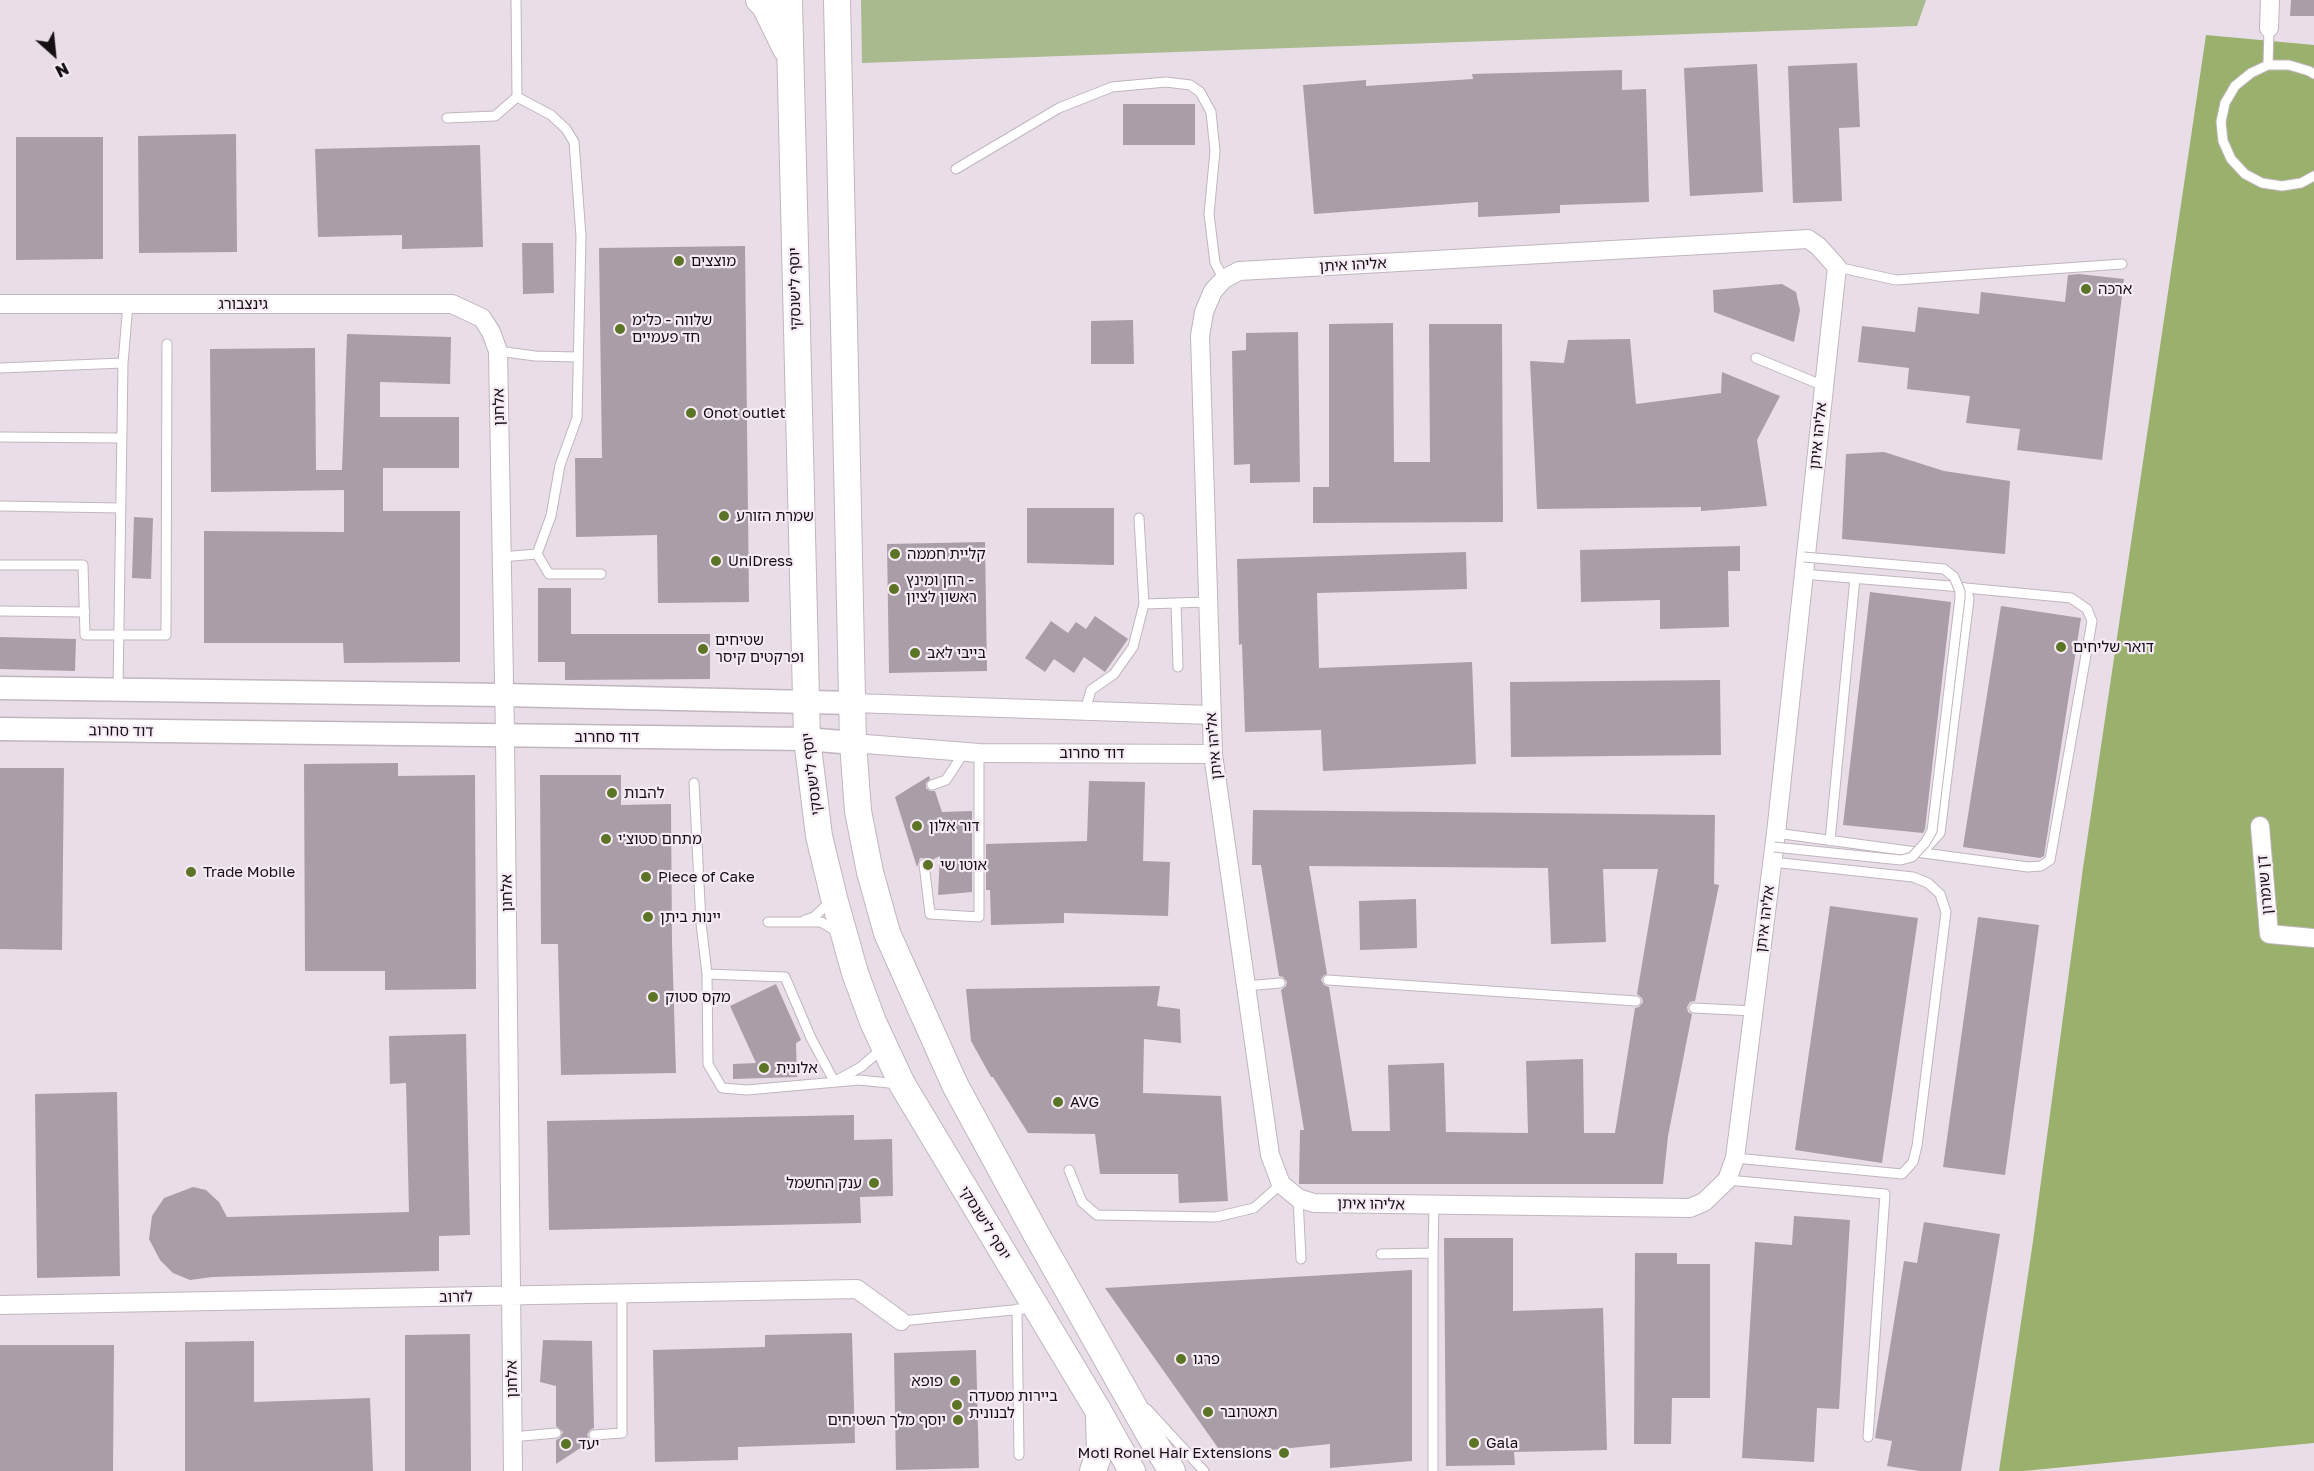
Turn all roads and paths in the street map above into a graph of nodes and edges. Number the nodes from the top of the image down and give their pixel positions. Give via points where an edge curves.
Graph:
1 (516, 0) edge
2 (759, 0) edge
3 (789, 0) edge
4 (837, 0) edge
5 (2270, 0) edge
6 (2269, 28) joint
7 (789, 57) junction
8 (2268, 65) junction
9 (2314, 74) edge
10 (517, 97) junction
11 (447, 118) dead end
12 (956, 169) dead end
13 (2314, 176) edge
14 (2122, 264) dead end
15 (1837, 267) junction
16 (1224, 279) junction
17 (0, 304) edge
18 (128, 304) junction
19 (482, 318) joint
20 (167, 344) dead end
21 (498, 351) junction
22 (578, 357) junction
23 (1756, 358) dead end
24 (123, 363) junction
25 (0, 368) edge
26 (1824, 386) junction
27 (0, 437) edge
28 (122, 438) junction
29 (0, 506) edge
30 (121, 508) junction
31 (1139, 518) dead end
32 (537, 554) junction
33 (501, 557) junction
34 (0, 565) edge
35 (1803, 565) junction
36 (601, 574) dead end
37 (1856, 578) junction
38 (1965, 588) junction
39 (1208, 602) junction
40 (1176, 603) junction
41 (1144, 604) junction
42 (0, 611) edge
43 (85, 612) junction
44 (119, 636) junction
45 (1178, 667) dead end
46 (0, 688) edge
47 (118, 690) junction
48 (503, 695) junction
49 (806, 701) junction
50 (853, 703) junction
51 (1085, 711) junction
52 (1211, 715) junction
53 (0, 729) edge
54 (505, 736) junction
55 (807, 739) junction
56 (853, 743) junction
57 (972, 752) junction
58 (1213, 754) junction
59 (694, 783) dead end
60 (932, 785) dead end
61 (2260, 826) dead end
62 (1830, 841) junction
63 (1774, 848) junction
64 (1916, 852) junction
65 (924, 864) dead end
66 (834, 898) junction
67 (768, 922) dead end
68 (799, 922) junction
69 (844, 935) junction
70 (2314, 938) edge
71 (707, 974) junction
72 (1328, 980) dead end
73 (1280, 983) dead end
74 (1246, 986) junction
75 (1636, 1001) dead end
76 (1694, 1008) dead end
77 (1754, 1011) junction
78 (880, 1036) junction
79 (834, 1081) junction
80 (902, 1084) junction
81 (1735, 1158) junction
82 (1069, 1170) dead end
83 (1727, 1180) junction
84 (1281, 1184) junction
85 (1298, 1198) junction
86 (1434, 1205) junction
87 (1433, 1253) junction
88 (1381, 1254) dead end
89 (1301, 1259) dead end
90 (622, 1293) junction
91 (511, 1296) junction
92 (0, 1305) edge
93 (1027, 1309) junction
94 (901, 1321) joint
95 (1110, 1365) junction
96 (1099, 1412) junction
97 (556, 1433) dead end
98 (594, 1435) dead end
99 (512, 1437) junction
100 (1868, 1437) dead end
101 (1019, 1455) dead end
102 (513, 1471) edge
103 (1093, 1471) edge
104 (1132, 1471) edge
105 (1172, 1471) edge
106 (1204, 1471) edge
107 (1433, 1471) edge

1 - 10 lane
2 - 7 main road
3 - 7 main road, יוסף לישנסקי
4 - 50 main road
5 - 6 street
6 - 8 lane
7 - 49 main road, יוסף לישנסקי
8 - 9 lane via 2289,65
8 - 13 lane via 2235,86 2225,102 2223,141 2231,159 2245,174 2262,183 2282,186
10 - 11 lane via 495,116
10 - 22 lane via 551,115 574,142 581,236
12 - 16 lane via 1059,108 1112,87 1166,82 1190,85 1200,92 1210,112 1215,151 1209,214 1215,263
14 - 15 lane via 1896,280
15 - 16 street, אליהו איתן via 1808,239 1239,271
15 - 26 street, אליהו איתן
16 - 39 street, אליהו איתן via 1213,291 1204,312 1200,336
17 - 18 street, גינצבורג
18 - 19 street, גינצבורג via 452,304
18 - 24 lane
19 - 21 street, אלחנן
20 - 44 lane via 166,635
21 - 22 lane
21 - 33 street, אלחנן
22 - 32 lane via 577,418 560,465 551,516
23 - 26 lane
24 - 25 lane
24 - 28 lane
26 - 35 street, אליהו איתן
27 - 28 lane
28 - 30 lane
29 - 30 lane
30 - 44 lane
31 - 41 lane
32 - 33 lane
32 - 36 lane via 549,574
33 - 48 street, אלחנן
34 - 43 lane via 83,565
35 - 37 lane
35 - 63 street, אליהו איתן
35 - 63 lane, bridge via 1944,569 1954,577 1960,598 1932,831 1925,843 1912,857 1901,860
37 - 38 lane
37 - 62 lane
38 - 64 lane via 1969,598 1940,833
38 - 64 lane via 2071,598 2087,609 2092,621 2050,860 2028,867
39 - 40 lane
39 - 52 street, אליהו איתן
40 - 41 lane
40 - 45 lane
41 - 51 lane via 1133,647 1113,674 1091,690
42 - 43 lane
43 - 44 lane via 85,635
44 - 47 lane
46 - 47 street
47 - 48 street
48 - 49 street
48 - 54 street, אלחנן
49 - 50 street
49 - 55 main road, יוסף לישנסקי
50 - 51 street
50 - 56 main road
51 - 52 street
52 - 58 street, אליהו איתן
53 - 54 street, דוד סחרוב
54 - 55 street, דוד סחרוב
54 - 91 street, אלחנן
55 - 56 street, דוד סחרוב
55 - 66 main road, יוסף לישנסקי via 819,836
56 - 57 street, דוד סחרוב
56 - 95 main road via 858,811 870,872 904,975 955,1085
57 - 58 street, דוד סחרוב
57 - 60 lane via 946,780
57 - 65 lane via 979,916 930,914
58 - 74 street, אליהו איתן
59 - 71 lane
61 - 70 street, דן שומרון via 2269,934
62 - 63 lane
62 - 64 lane
63 - 77 street, אליהו איתן
63 - 81 lane via 1913,877 1940,894 1946,912 1913,1162 1902,1174
66 - 68 lane via 814,917
66 - 69 main road, יוסף לישנסקי
67 - 68 lane
68 - 69 lane via 820,922
69 - 78 main road, יוסף לישנסקי
71 - 79 lane via 785,977
71 - 79 lane via 708,1064 722,1088 747,1090
72 - 75 lane
73 - 74 lane
74 - 84 street, אליהו איתן via 1270,1155
76 - 77 lane
77 - 81 street, אליהו איתן
78 - 79 lane via 877,1053 861,1067
78 - 80 main road, יוסף לישנסקי
79 - 80 lane
80 - 93 main road, יוסף לישנסקי
81 - 83 street, אליהו איתן
82 - 84 lane via 1082,1202 1097,1215 1216,1217 1254,1208
83 - 86 street, אליהו איתן via 1704,1202 1690,1208
83 - 100 lane via 1885,1194
84 - 85 street, אליהו איתן
85 - 86 street, אליהו איתן via 1314,1203
85 - 89 lane
86 - 87 lane
87 - 88 lane
87 - 107 lane
90 - 91 street, לזרוב
90 - 94 street, לזרוב via 857,1288
90 - 98 lane via 622,1433
91 - 92 street, לזרוב
91 - 99 street, אלחנן
93 - 94 lane
93 - 96 main road, יוסף לישנסקי
93 - 101 lane
95 - 105 main road
95 - 106 lane
96 - 103 main road via 1100,1450
96 - 104 main road, יוסף לישנסקי
97 - 99 lane
99 - 102 street, אלחנן

